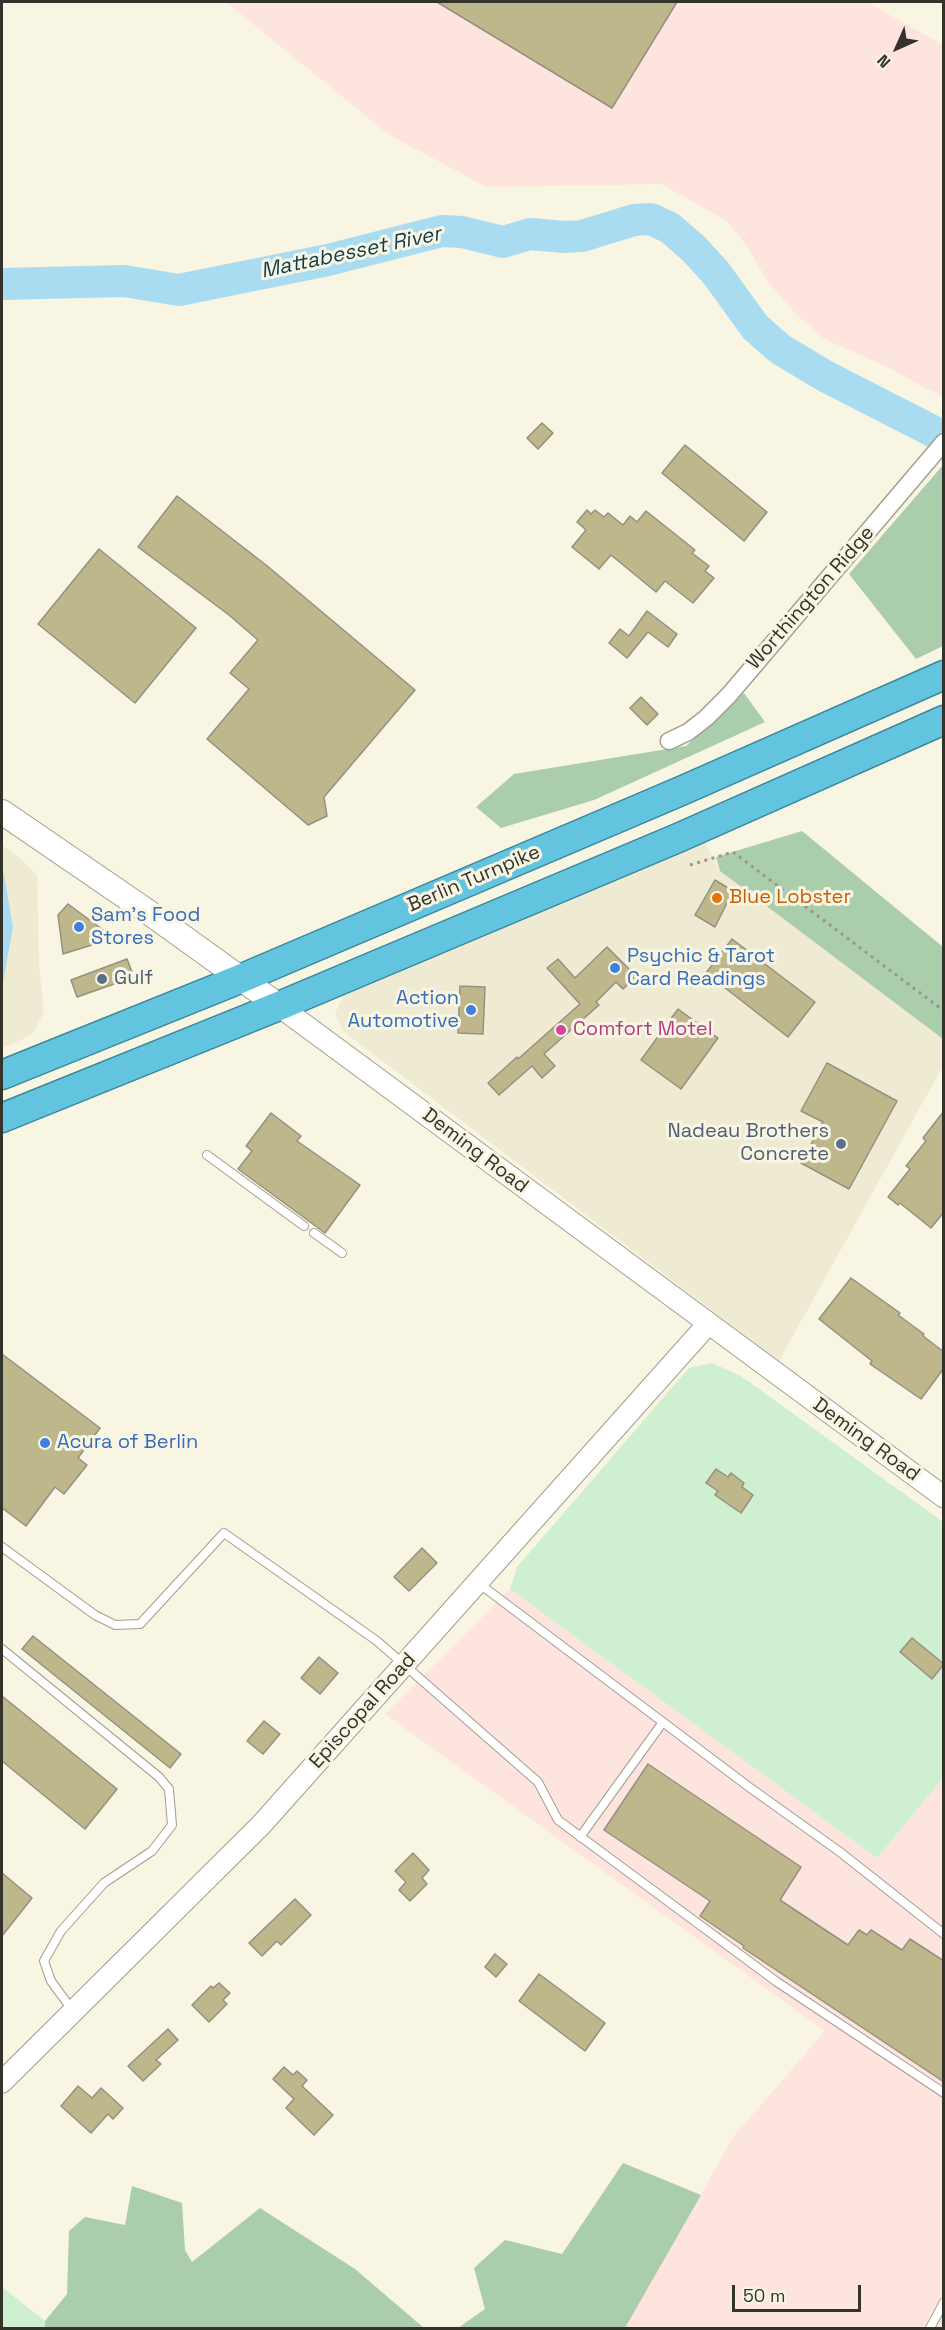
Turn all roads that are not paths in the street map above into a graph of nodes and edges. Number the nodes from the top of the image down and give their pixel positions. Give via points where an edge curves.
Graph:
1 (939, 447) edge
2 (944, 675) edge
3 (939, 725) edge
4 (669, 741) dead end
5 (2, 812) edge
6 (240, 979) junction
7 (279, 1006) junction
8 (2, 1075) edge
9 (2, 1118) edge
10 (207, 1155) dead end
11 (304, 1226) dead end
12 (314, 1233) dead end
13 (342, 1253) dead end
14 (708, 1324) junction
15 (944, 1497) edge
16 (2, 1547) edge
17 (477, 1582) junction
18 (2, 1649) edge
19 (404, 1665) junction
20 (663, 1722) junction
21 (580, 1837) junction
22 (944, 1934) edge
23 (74, 2011) junction
24 (2, 2082) edge
25 (944, 2093) edge
26 (944, 2302) edge
27 (930, 2328) edge

1 - 4 street, Worthington Ridge via 729,695 706,718
2 - 6 highway, Berlin Turnpike
3 - 7 highway, Berlin Turnpike
5 - 6 main road, Deming Road
6 - 7 main road, Deming Road
6 - 8 highway, Berlin Turnpike
7 - 9 highway, Berlin Turnpike
7 - 14 street, Deming Road
10 - 11 lane
12 - 13 lane
14 - 15 street, Deming Road
14 - 17 street, Episcopal Road
16 - 19 lane via 95,1615 115,1625 140,1624 224,1533 377,1641
17 - 19 street, Episcopal Road
17 - 20 lane
18 - 23 lane via 169,1789 172,1825 152,1851 104,1883 61,1931 44,1961 51,1981
19 - 21 lane via 538,1782 558,1820
19 - 23 street, Episcopal Road via 261,1825
20 - 21 lane
20 - 22 lane
21 - 25 lane via 777,1982
23 - 24 street, Episcopal Road
26 - 27 lane

